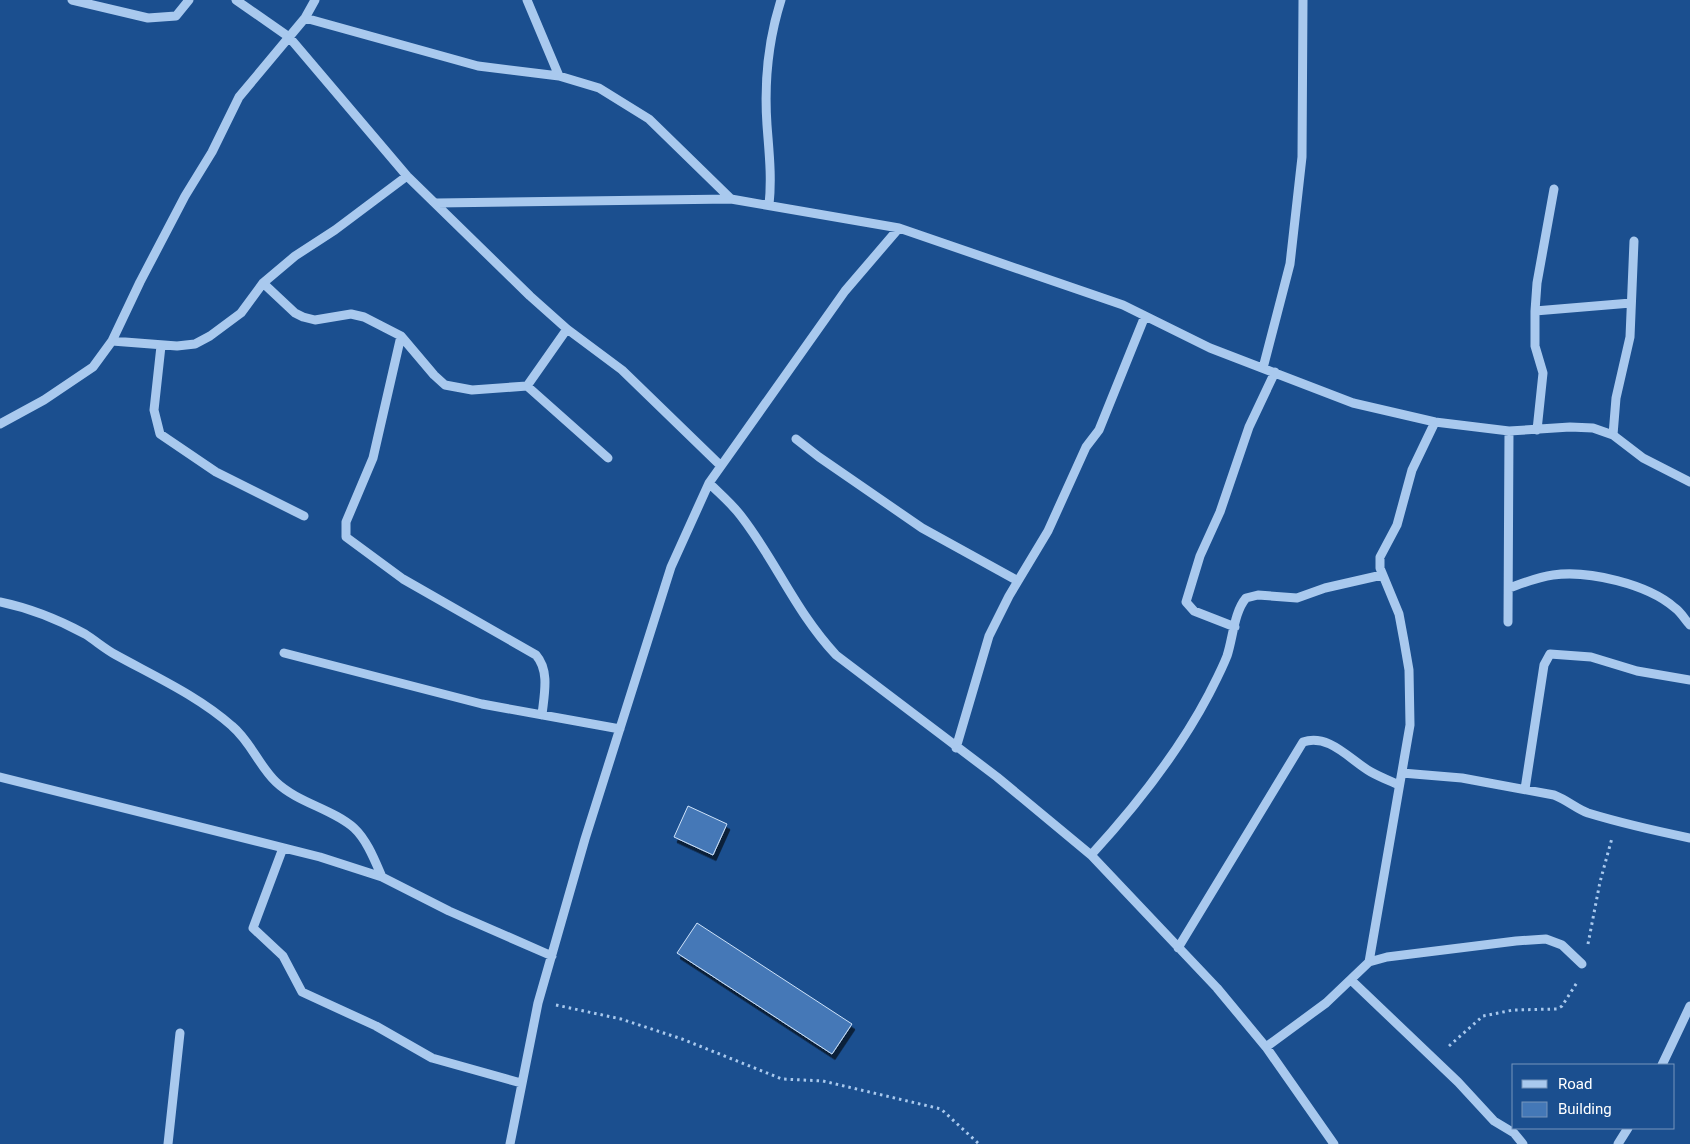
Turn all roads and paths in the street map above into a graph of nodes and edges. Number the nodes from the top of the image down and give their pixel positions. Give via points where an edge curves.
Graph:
1 (72, 0) edge
2 (189, 0) edge
3 (236, 0) edge
4 (315, 0) edge
5 (527, 0) edge
6 (781, 0) edge
7 (1303, 0) edge
8 (305, 18) junction
9 (289, 38) junction
10 (559, 76) junction
11 (407, 176) junction
12 (1554, 189) dead end
13 (731, 199) junction
14 (437, 204) junction
15 (769, 205) junction
16 (899, 228) junction
17 (1634, 241) dead end
18 (263, 283) junction
19 (1632, 303) junction
20 (1535, 311) junction
21 (1145, 316) junction
22 (567, 329) junction
23 (401, 336) junction
24 (112, 341) junction
25 (161, 346) junction
26 (1263, 368) junction
27 (1275, 372) junction
28 (527, 386) junction
29 (1435, 422) junction
30 (0, 424) edge
31 (1537, 430) junction
32 (1509, 431) junction
33 (1613, 435) junction
34 (796, 438) dead end
35 (608, 458) dead end
36 (721, 466) junction
37 (1690, 482) edge
38 (709, 483) junction
39 (304, 516) dead end
40 (1382, 575) junction
41 (1018, 582) junction
42 (1509, 588) junction
43 (0, 602) edge
44 (1508, 622) dead end
45 (1690, 625) edge
46 (1235, 628) junction
47 (284, 653) dead end
48 (1690, 680) edge
49 (542, 715) junction
50 (620, 730) junction
51 (956, 748) junction
52 (1402, 773) junction
53 (0, 777) edge
54 (1400, 785) junction
55 (1525, 789) junction
56 (1690, 838) edge
57 (283, 848) junction
58 (1091, 855) junction
59 (382, 877) junction
60 (1178, 948) junction
61 (552, 956) junction
62 (1369, 962) junction
63 (1582, 964) dead end
64 (1351, 980) junction
65 (538, 1004) junction
66 (1690, 1006) edge
67 (180, 1034) dead end
68 (1266, 1047) junction
69 (1662, 1064) edge
70 (522, 1083) junction
71 (1627, 1129) edge
72 (168, 1144) edge
73 (510, 1144) edge
74 (979, 1144) edge
75 (1334, 1144) edge
76 (1523, 1144) edge
77 (1618, 1144) edge

1 - 2 street via 148,18 164,18 176,16
3 - 9 street
4 - 8 street
5 - 10 street
6 - 15 street via 768,64 766,99 772,184
7 - 26 street via 1302,157 1290,264
8 - 9 street
8 - 10 street via 478,66
9 - 11 street
9 - 24 street via 239,97
10 - 13 street via 599,88 649,119
11 - 14 street
11 - 18 street via 295,256
12 - 20 street
13 - 14 street
13 - 15 street
14 - 22 street
15 - 16 street
16 - 21 street via 1094,294
16 - 36 street via 845,291
17 - 19 street
18 - 23 street via 303,317 315,320 351,314
18 - 25 street via 241,312 210,336 195,344
19 - 20 street
19 - 33 street via 1630,337 1616,398
20 - 31 street via 1535,346 1543,372
21 - 26 street via 1210,348
21 - 41 street via 1111,404 1086,447 1048,531
22 - 28 street
22 - 36 street via 622,370
23 - 28 street via 445,384 472,390
23 - 49 street via 372,458 346,522 346,537 403,579 536,655 545,674
24 - 25 street
24 - 30 street via 93,367 44,400
25 - 39 street via 154,410 160,434 216,472
26 - 27 street
27 - 29 street via 1352,403
27 - 46 street via 1200,556 1186,602 1194,611
28 - 35 street
29 - 32 street
29 - 40 street via 1412,470 1397,525 1380,557
31 - 32 street
31 - 33 street via 1570,426 1593,428
32 - 42 street
33 - 37 street via 1644,458
34 - 41 street via 922,528
36 - 38 street
38 - 50 street via 671,568
38 - 51 street via 741,516 796,605 830,649
40 - 46 street via 1297,598 1250,596 1243,602
40 - 52 street via 1399,614 1409,670 1410,725
41 - 51 street via 989,636
42 - 44 street
42 - 45 street via 1553,574 1577,574 1617,581 1663,599 1676,608
43 - 59 street via 50,618 85,634 113,654 191,695 212,710 251,745 275,782 356,830 373,855
46 - 58 street via 1209,694 1176,750 1120,824
47 - 49 street via 482,704
48 - 55 street via 1637,671 1591,657 1550,654 1544,665
49 - 50 street
50 - 61 street
51 - 58 street via 997,777
52 - 54 street
52 - 55 street via 1462,778
53 - 57 street
54 - 60 street via 1371,772 1333,746 1312,739 1303,742
54 - 62 street
55 - 56 street via 1568,800 1587,812
57 - 59 street
57 - 70 street via 253,928 283,956 302,992 376,1026 432,1058
58 - 60 street
59 - 61 street via 449,911
60 - 68 street via 1217,988
61 - 65 street
62 - 63 street via 1407,954 1546,939 1562,945
62 - 64 street
64 - 68 street
64 - 76 street via 1494,1120 1514,1133
65 - 70 street
65 - 74 path via 565,1006 620,1019 682,1039 782,1079 823,1081 941,1109
66 - 69 street
67 - 72 street
68 - 75 street
70 - 73 street
71 - 77 street

